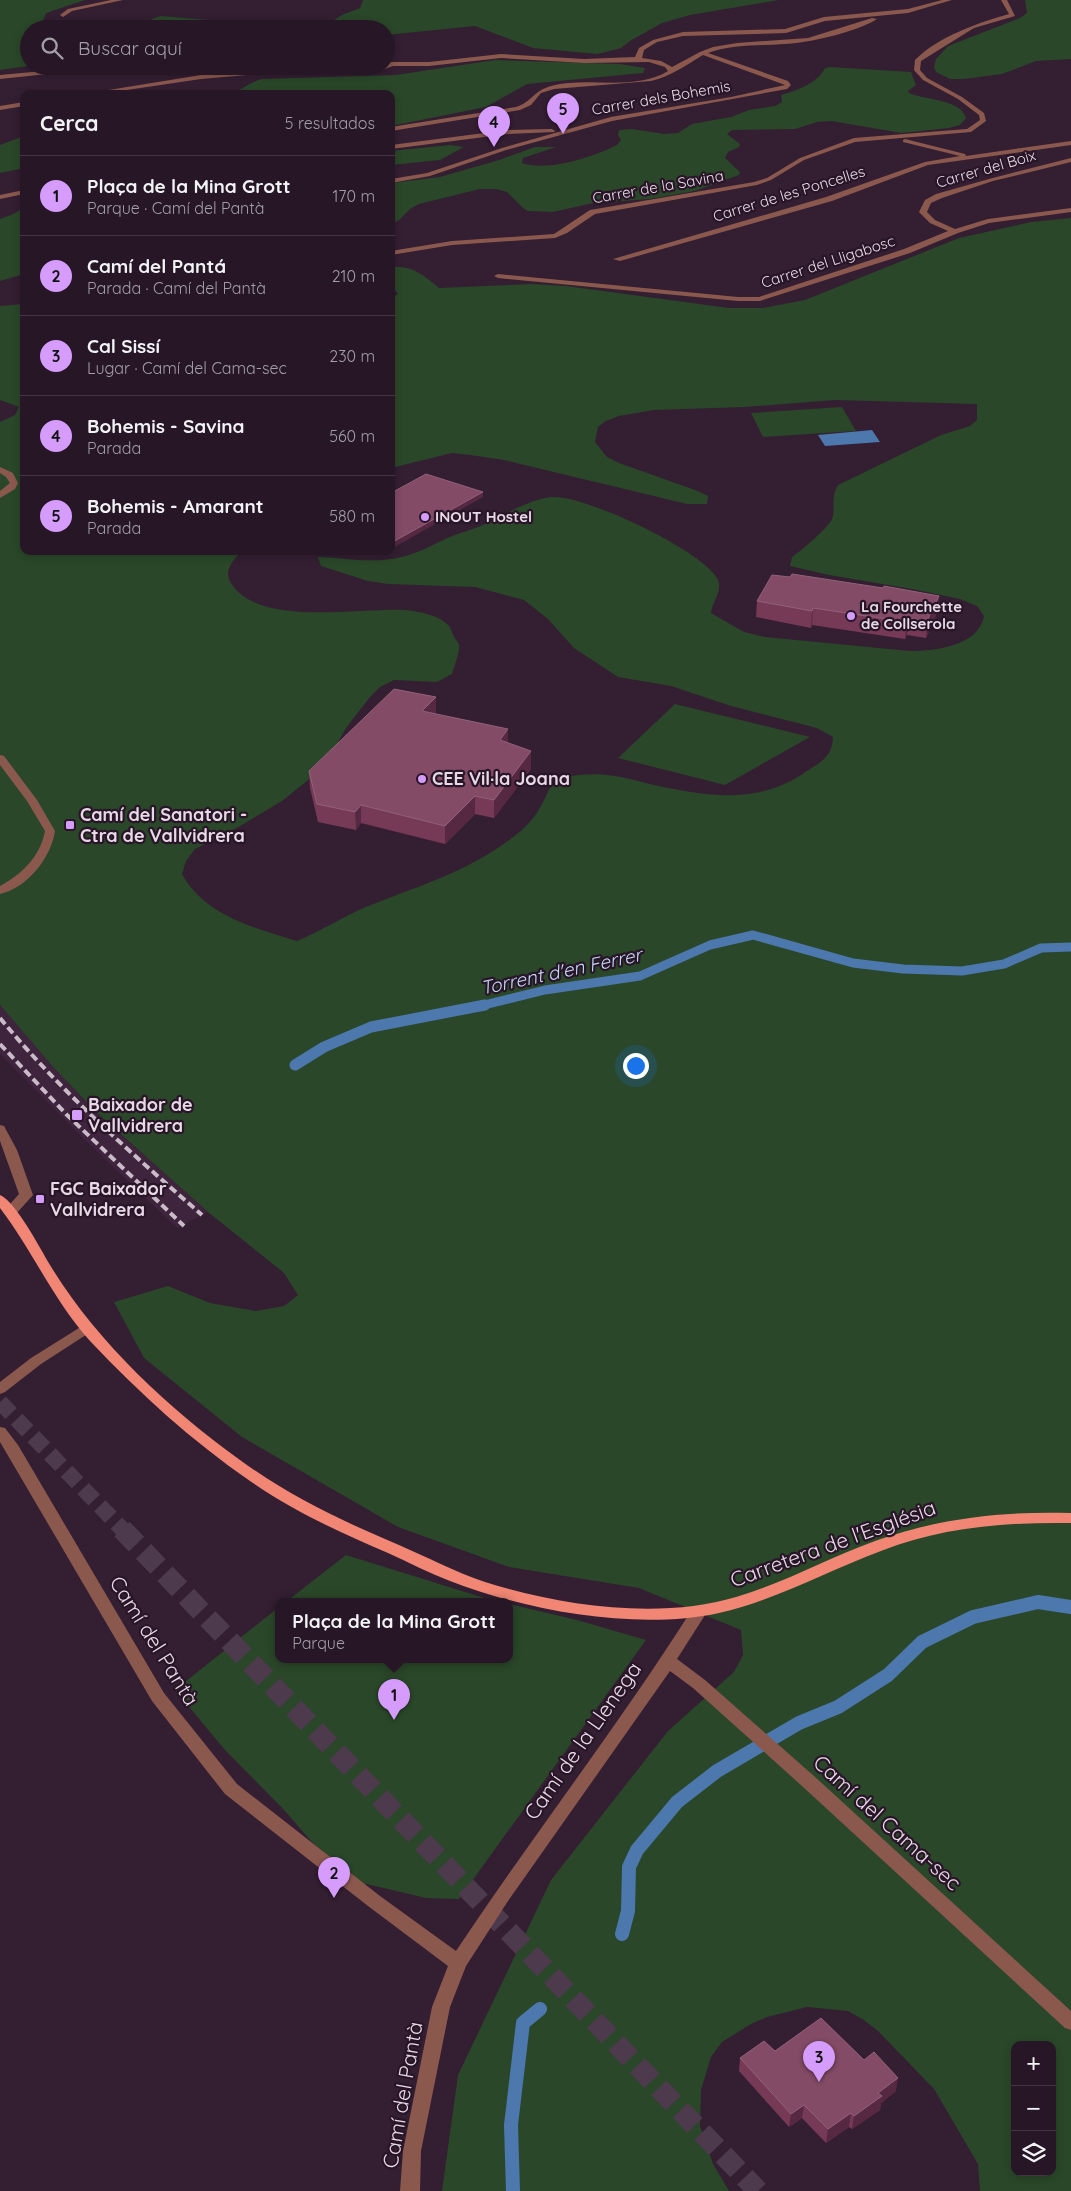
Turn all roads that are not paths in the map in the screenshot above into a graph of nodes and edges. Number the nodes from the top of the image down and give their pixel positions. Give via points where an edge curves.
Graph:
1 (120, 0) edge
2 (949, 0) edge
3 (1004, 0) edge
4 (908, 10) junction
5 (63, 15) dead end
6 (702, 53) junction
7 (638, 59) junction
8 (395, 64) edge
9 (672, 69) junction
10 (22, 75) edge
11 (225, 75) edge
12 (0, 77) edge
13 (114, 90) edge
14 (20, 105) edge
15 (0, 108) edge
16 (395, 128) edge
17 (564, 132) junction
18 (898, 138) junction
19 (1071, 143) edge
20 (395, 147) edge
21 (970, 156) junction
22 (1071, 160) edge
23 (395, 180) edge
24 (20, 193) edge
25 (0, 197) edge
26 (1071, 210) edge
27 (955, 231) junction
28 (395, 251) edge
29 (617, 259) dead end
30 (498, 276) dead end
31 (0, 470) edge
32 (0, 496) edge
33 (0, 758) edge
34 (0, 891) edge
35 (0, 1129) edge
36 (0, 1199) edge
37 (10, 1212) junction
38 (87, 1328) junction
39 (0, 1389) edge
40 (0, 1432) edge
41 (1071, 1518) edge
42 (700, 1612) junction
43 (668, 1661) junction
44 (458, 1962) junction
45 (1071, 2022) edge
46 (410, 2191) edge

1 - 5 street via 70,10
2 - 4 street
3 - 18 street via 1013,15 972,27 928,52 916,65 925,79 980,111 984,117 980,124 961,133
4 - 6 street via 828,36 733,45
4 - 7 street via 824,19 786,31 683,34 646,45 640,49
6 - 9 street via 680,68
6 - 17 street, Carrer dels Bohemis via 788,85 731,99 611,119
7 - 8 street via 596,61 502,56
7 - 9 street via 656,61
9 - 16 street via 667,76 648,80 547,88 539,92 528,106 513,110
10 - 12 street
11 - 13 street
14 - 15 street
17 - 20 street via 515,132
17 - 23 street, Carrer dels Bohemis via 428,175
18 - 21 street
18 - 28 street, Carrer de la Savina via 847,143 802,159 755,184 601,209 580,218 563,233 554,236 475,241
19 - 21 street, Carrer de les Poncelles
21 - 29 street, Carrer de les Poncelles via 927,163 829,199
22 - 27 street, Carrer del Boix via 991,180 928,202 923,212 926,216
24 - 25 street
26 - 27 street, Carrer del Lligabosc via 1005,218
27 - 30 street, Carrer del Lligabosc via 908,251 760,299
31 - 32 street via 10,475 14,483
33 - 34 street via 32,800 50,831 48,844 39,860 19,880
35 - 37 street via 11,1150 26,1195
36 - 37 main road, Carretera de l'Església
37 - 38 main road, Carretera de l'Església
38 - 39 street
38 - 42 main road, Carretera de l'Església via 196,1434 252,1476 308,1510 456,1578 510,1594 602,1612
40 - 44 street, Camí del Pantà via 13,1448 158,1697 231,1789
41 - 42 main road, Carretera de l'Església via 998,1518 948,1525 898,1538 762,1595
42 - 43 street, Camí de la Llenega
43 - 44 street, Camí de la Llenega
43 - 45 street, Camí del Cama-sec via 699,1684 808,1781
44 - 46 street, Camí del Pantà via 441,2007 412,2151

